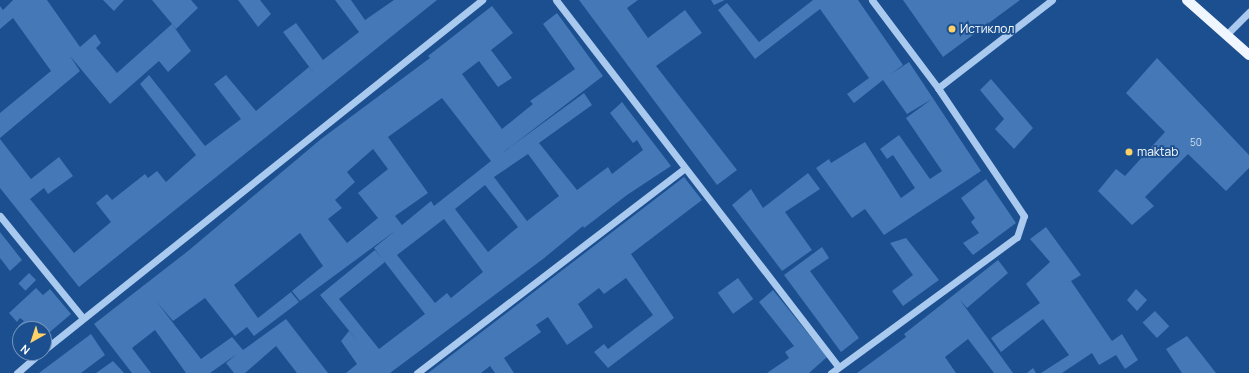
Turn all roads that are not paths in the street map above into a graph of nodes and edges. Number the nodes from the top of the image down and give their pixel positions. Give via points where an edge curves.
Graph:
1 (482, 0) edge
2 (556, 0) edge
3 (872, 0) edge
4 (1052, 0) edge
5 (1187, 0) edge
6 (1249, 12) edge
7 (1226, 35) junction
8 (1249, 55) edge
9 (938, 88) junction
10 (685, 168) junction
11 (0, 216) edge
12 (82, 317) junction
13 (52, 343) edge
14 (31, 361) edge
15 (839, 367) junction
16 (17, 373) edge
17 (417, 373) edge
18 (831, 373) edge

1 - 12 street
2 - 10 street
3 - 9 street
4 - 9 street
5 - 7 main road
6 - 7 street
7 - 8 main road
9 - 15 street via 1024,216 1017,237
10 - 15 street
10 - 17 street
11 - 12 street
12 - 13 street
14 - 16 street
15 - 18 street

